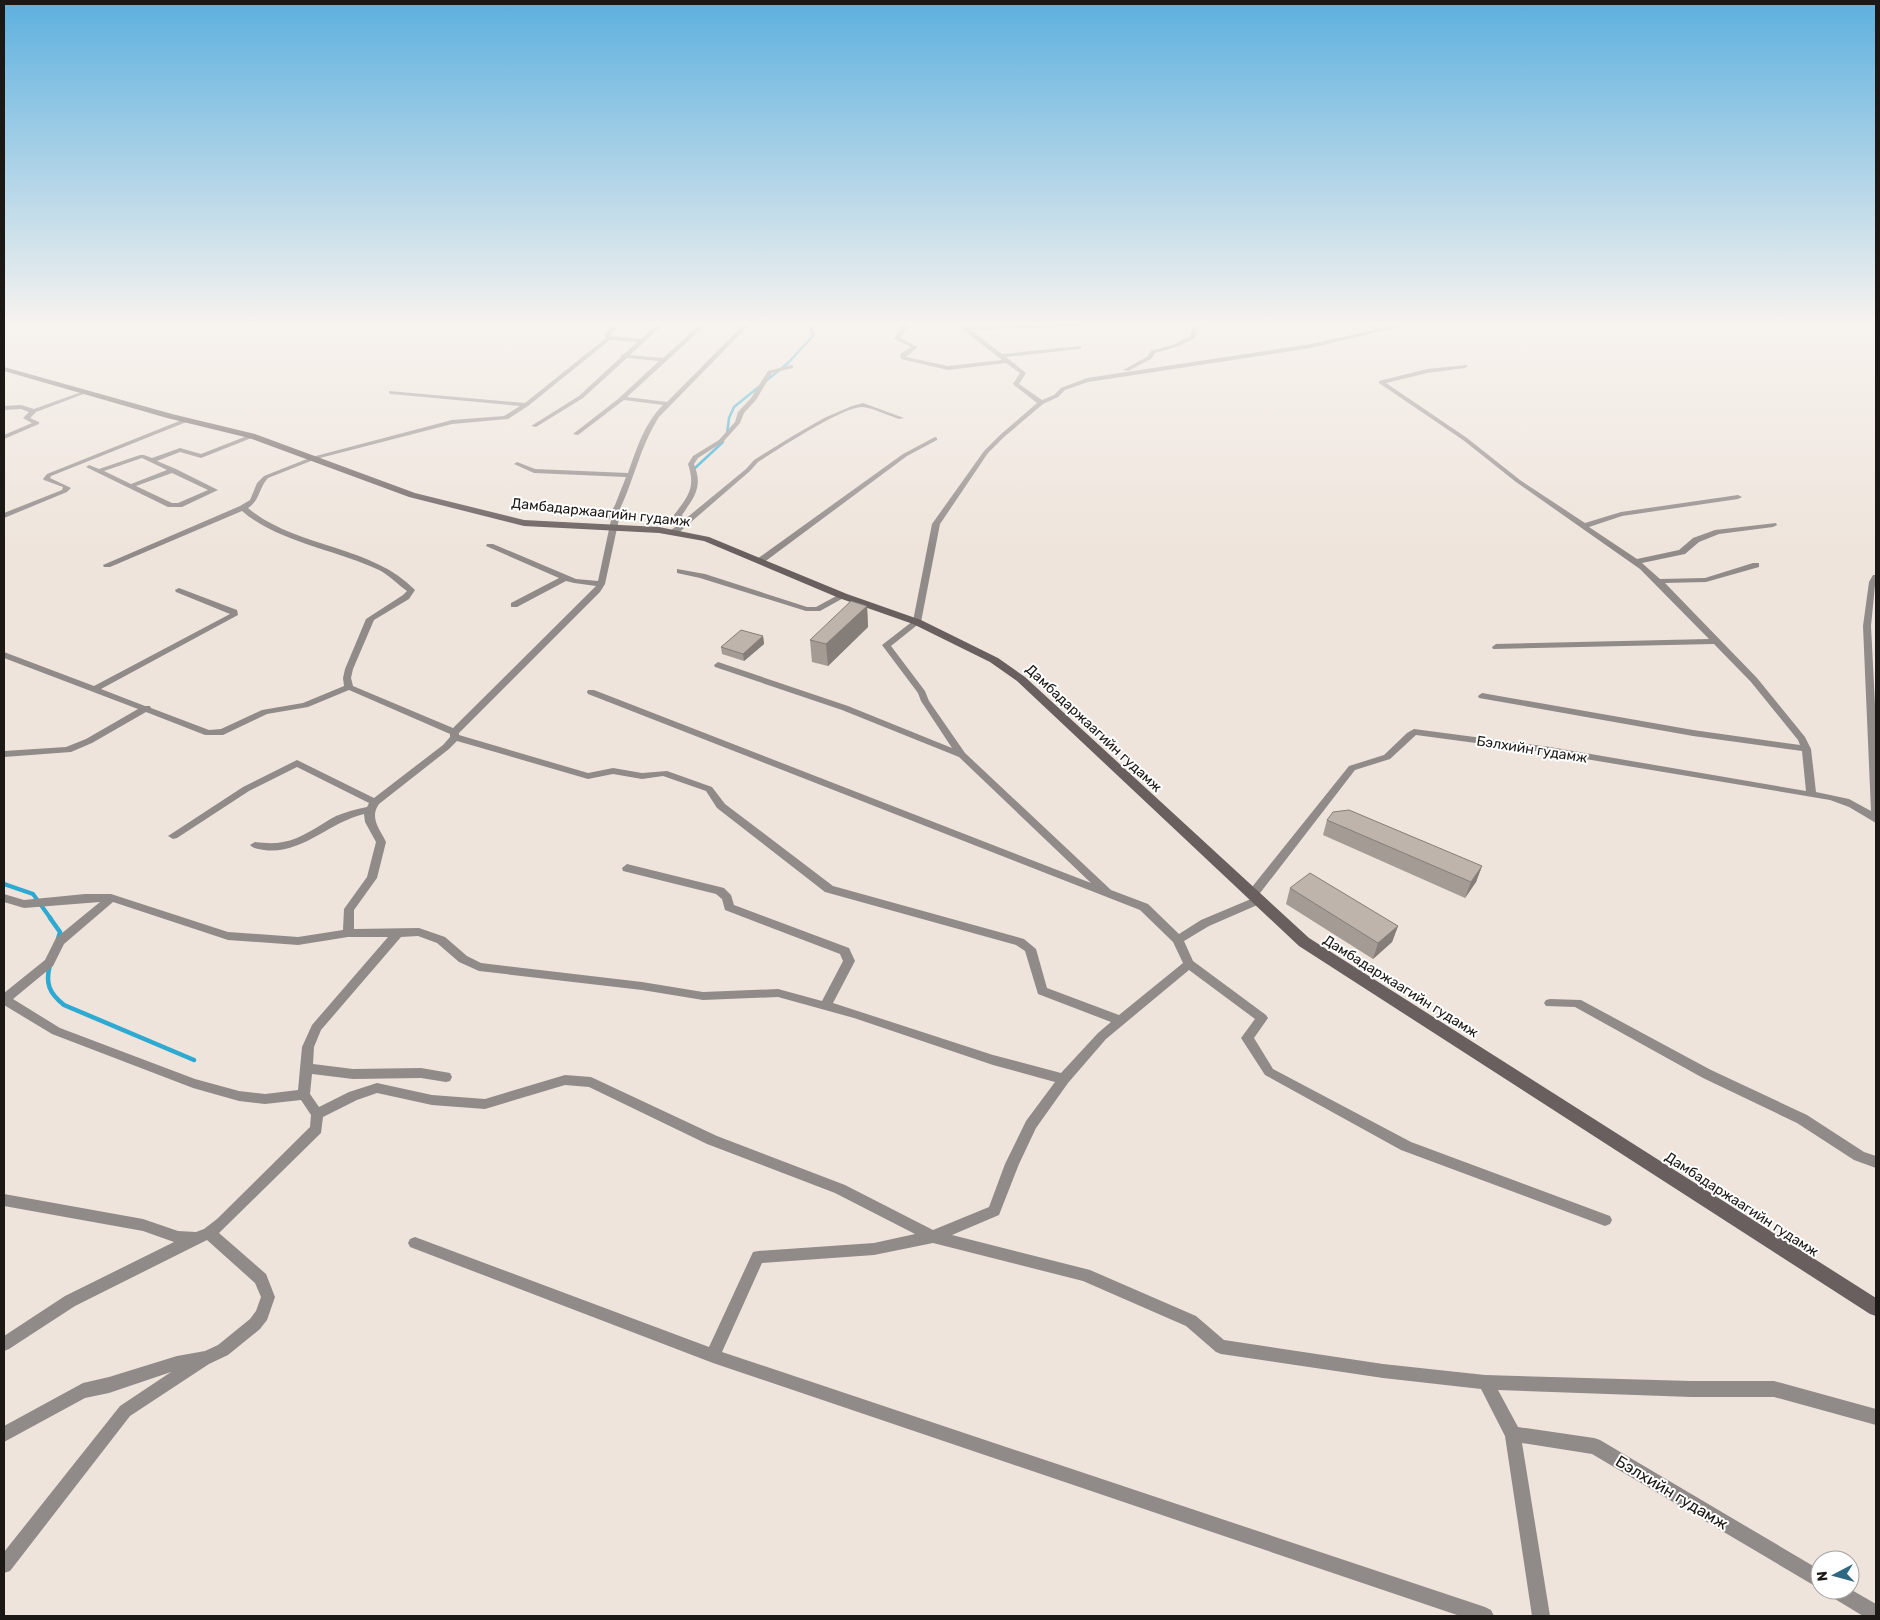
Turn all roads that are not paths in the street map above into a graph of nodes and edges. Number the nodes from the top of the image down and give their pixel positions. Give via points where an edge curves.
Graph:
1 (73, 397) edge
2 (102, 397) edge
3 (443, 397) edge
4 (535, 397) edge
5 (580, 397) edge
6 (676, 397) edge
7 (756, 397) edge
8 (1033, 397) edge
9 (1055, 397) edge
10 (1403, 397) edge
11 (623, 398) joint
12 (1041, 403) junction
13 (526, 404) junction
14 (669, 404) junction
15 (4, 408) edge
16 (34, 411) junction
17 (900, 418) dead end
18 (186, 420) junction
19 (534, 426) dead end
20 (576, 434) dead end
21 (252, 436) junction
22 (4, 437) edge
23 (935, 439) dead end
24 (314, 458) junction
25 (153, 460) junction
26 (517, 464) dead end
27 (89, 467) dead end
28 (174, 470) junction
29 (99, 471) junction
30 (631, 475) junction
31 (131, 486) junction
32 (1738, 497) dead end
33 (243, 508) junction
34 (4, 516) edge
35 (683, 524) junction
36 (1773, 524) dead end
37 (1584, 526) junction
38 (611, 529) junction
39 (673, 533) junction
40 (490, 546) dead end
41 (760, 561) junction
42 (1635, 562) junction
43 (106, 565) dead end
44 (1756, 565) dead end
45 (680, 571) dead end
46 (1876, 577) edge
47 (565, 578) junction
48 (1658, 581) junction
49 (601, 584) junction
50 (179, 590) dead end
51 (1874, 594) edge
52 (843, 596) junction
53 (514, 605) dead end
54 (916, 622) junction
55 (1714, 641) junction
56 (1496, 647) dead end
57 (4, 655) edge
58 (718, 665) dead end
59 (349, 687) junction
60 (95, 689) junction
61 (591, 692) dead end
62 (1482, 696) dead end
63 (147, 708) junction
64 (454, 734) junction
65 (1806, 749) junction
66 (4, 754) edge
67 (962, 755) junction
68 (1811, 795) junction
69 (372, 806) junction
70 (1876, 815) edge
71 (1876, 820) edge
72 (172, 836) dead end
73 (255, 845) dead end
74 (627, 868) dead end
75 (1111, 894) junction
76 (4, 898) edge
77 (111, 898) junction
78 (1255, 898) junction
79 (348, 933) junction
80 (398, 933) junction
81 (1178, 940) junction
82 (1189, 964) junction
83 (4, 999) edge
84 (1550, 1003) dead end
85 (826, 1005) junction
86 (1120, 1021) junction
87 (307, 1068) junction
88 (446, 1077) dead end
89 (1064, 1079) junction
90 (304, 1095) junction
91 (317, 1114) junction
92 (1876, 1162) edge
93 (6, 1204) edge
94 (1605, 1220) dead end
95 (202, 1236) junction
96 (933, 1237) junction
97 (415, 1243) dead end
98 (1876, 1308) edge
99 (4, 1344) edge
100 (713, 1356) junction
101 (206, 1358) junction
102 (1485, 1382) junction
103 (1876, 1417) edge
104 (4, 1434) edge
105 (1513, 1434) junction
106 (4, 1565) edge
107 (1810, 1574) edge
108 (1853, 1600) edge
109 (1876, 1614) edge
110 (1485, 1616) edge
111 (1541, 1616) edge

1 - 16 street
2 - 18 main road, Дамбадаржаагийн гудамж
3 - 13 street
4 - 13 street
5 - 19 street
6 - 14 street
7 - 35 street via 721,441 695,457 691,464 697,478 695,489 678,515
8 - 12 street
9 - 12 street
10 - 37 street
11 - 14 street
11 - 20 street
12 - 54 street via 986,452 936,524
13 - 24 street via 502,419 452,422
14 - 30 street via 648,429
15 - 16 street via 21,407
16 - 22 street via 26,418 37,423
17 - 35 street via 864,405 840,413 756,461
18 - 21 main road, Дамбадаржаагийн гудамж
18 - 34 street via 49,475 46,479 66,486 65,491
21 - 24 main road, Дамбадаржаагийн гудамж
21 - 25 street via 201,456 180,450
23 - 41 street via 905,455
24 - 33 street via 266,477 253,500
24 - 38 main road, Дамбадаржаагийн гудамж via 412,495 524,523
25 - 28 street
25 - 29 street via 140,456
26 - 30 street via 534,471
27 - 29 street
28 - 31 street
28 - 31 street via 214,490 173,506
29 - 31 street
30 - 38 street via 614,512
32 - 37 street via 1621,514
33 - 43 street
33 - 59 street via 248,514 271,525 382,569 411,590 406,597 370,619 347,678
35 - 39 street
36 - 42 street via 1718,532 1696,540 1682,552
37 - 42 street
38 - 39 main road, Дамбадаржаагийн гудамж
38 - 49 street
39 - 41 main road, Дамбадаржаагийн гудамж via 706,538
40 - 47 street
41 - 52 main road, Дамбадаржаагийн гудамж
42 - 48 street
44 - 48 street via 1706,580
45 - 52 street via 806,609 818,608
46 - 51 street
47 - 49 street
47 - 53 street
48 - 55 street
49 - 64 street
50 - 60 street via 234,614
51 - 70 street via 1867,626
52 - 54 main road, Дамбадаржаагийн гудамж
54 - 67 street via 886,646 922,693
54 - 78 main road, Дамбадаржаагийн гудамж via 994,660 1021,679
55 - 56 street
55 - 65 street via 1754,680 1802,738
57 - 60 street
58 - 67 street via 845,708
59 - 63 street via 306,705 265,712 216,734 208,734
59 - 64 street
60 - 63 street
61 - 75 street
62 - 65 street
63 - 66 street via 68,750
64 - 69 street via 446,747
64 - 86 street via 588,776 614,770 642,776 664,773 709,789 720,806 829,889 1020,942 1030,949 1042,991
65 - 68 street
67 - 75 street
68 - 71 street, Бэлхийн гудамж via 1848,801
68 - 78 street, Бэлхийн гудамж via 1550,750 1414,732 1388,756 1352,768
69 - 72 street via 302,764 292,764
69 - 73 street via 289,845 276,848
69 - 79 street via 367,816 381,842 372,878 349,909
74 - 85 street via 714,888 727,898 729,907 845,951 849,961
75 - 81 street via 1144,907
76 - 77 street via 24,904
77 - 79 street via 228,936 298,941
77 - 83 street via 60,941 49,963
78 - 81 street
78 - 98 main road, Дамбадаржаагийн гудамж via 1304,942
79 - 80 street
80 - 85 street via 419,932 441,940 463,959 479,967 703,996 778,993
80 - 87 street via 316,1028 308,1047
81 - 82 street
82 - 86 street
82 - 94 street via 1262,1018 1247,1038 1269,1072 1406,1146
83 - 90 street via 56,1031 193,1084 265,1099
84 - 92 street via 1577,1002 1707,1074 1802,1119 1859,1156
85 - 89 street via 993,1060
86 - 89 street via 1102,1036
87 - 88 street via 353,1074 421,1073
87 - 90 street
89 - 96 street via 1031,1124 994,1211
90 - 91 street
91 - 95 street via 316,1129
91 - 96 street via 352,1096 377,1088 432,1100 485,1104 565,1080 591,1082 712,1140 840,1190
93 - 95 street via 143,1225 178,1238
95 - 99 street via 70,1301
95 - 101 street via 261,1280 268,1297 255,1324 223,1350
96 - 100 street via 874,1249 758,1257
96 - 102 street via 1085,1275 1191,1321 1221,1347 1383,1371
97 - 100 street
100 - 110 street
101 - 104 street via 177,1363 83,1391
101 - 106 street via 125,1411
102 - 103 street via 1774,1389
102 - 105 street
105 - 107 street, Бэлхийн гудамж via 1594,1446
105 - 111 street
108 - 109 street

